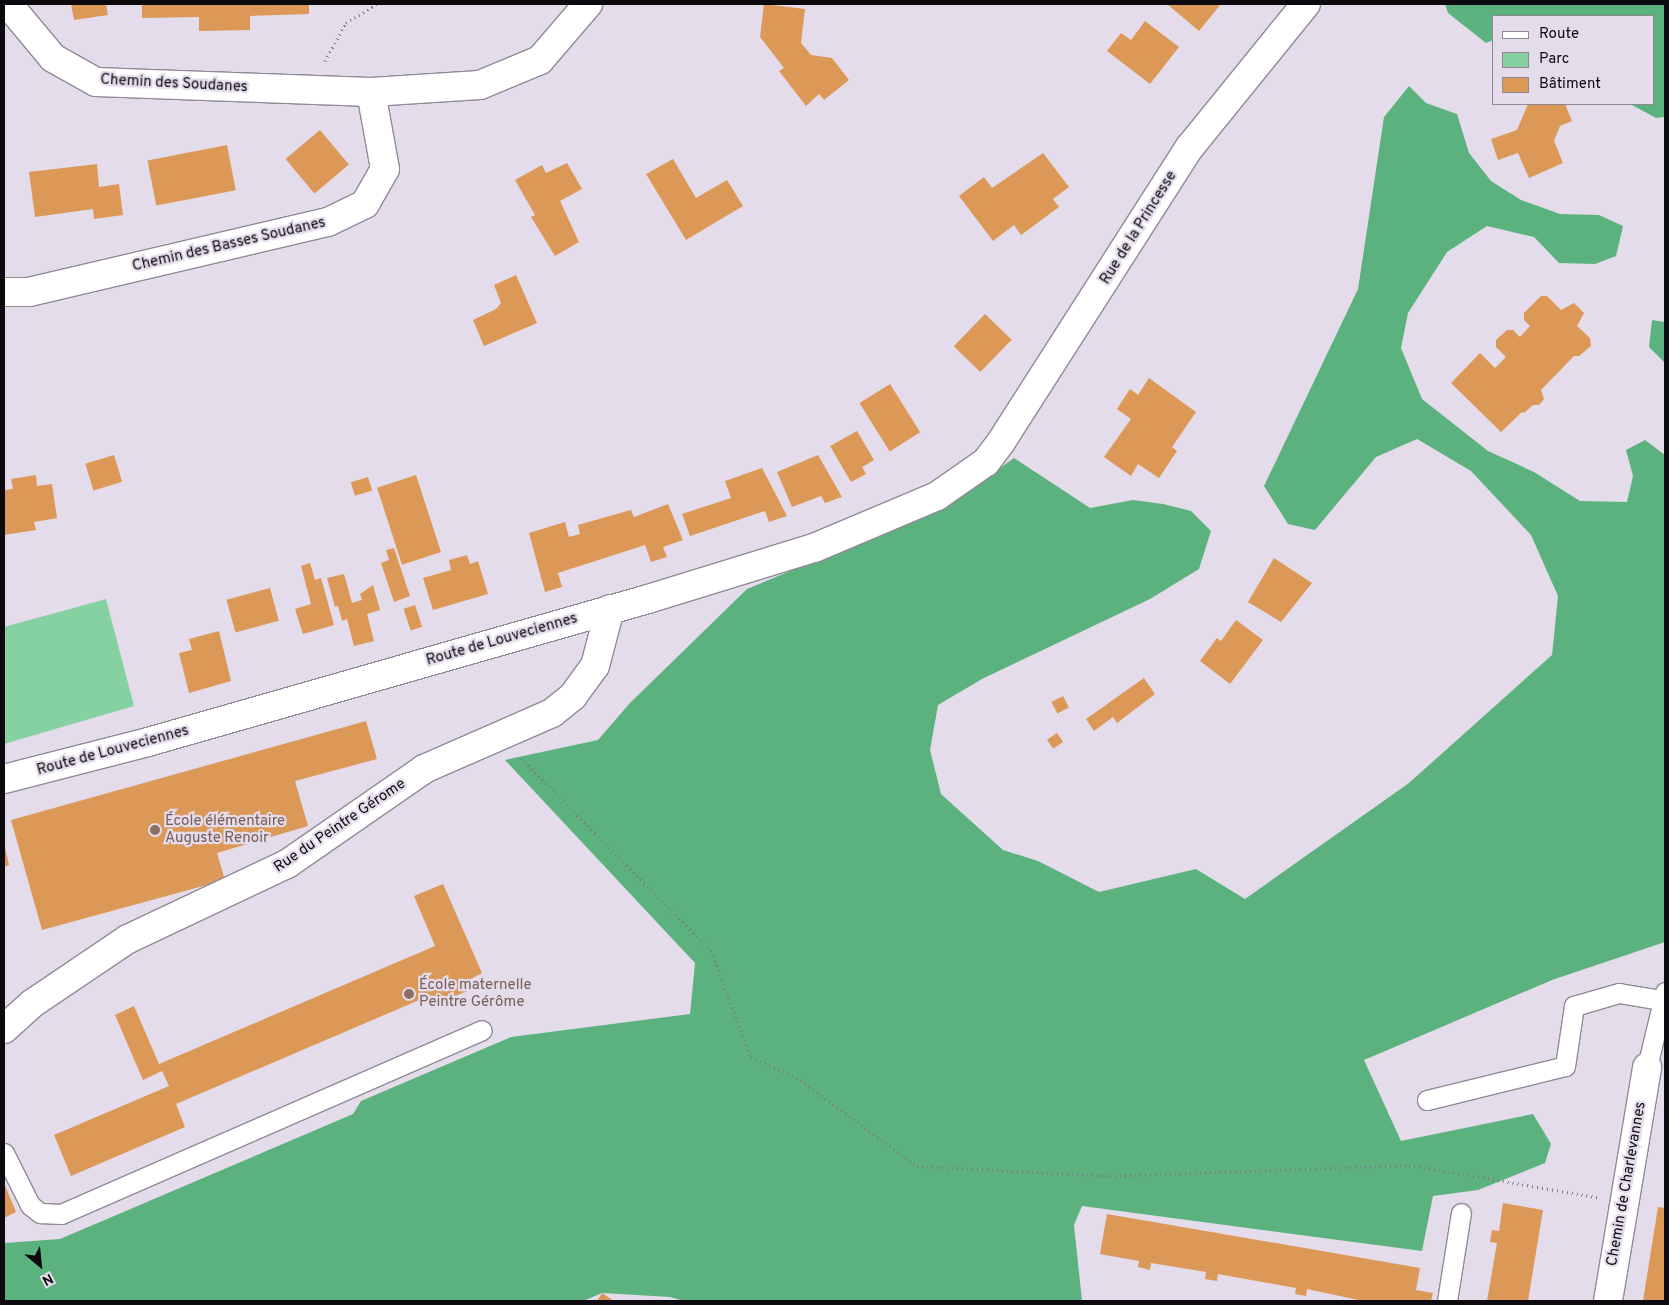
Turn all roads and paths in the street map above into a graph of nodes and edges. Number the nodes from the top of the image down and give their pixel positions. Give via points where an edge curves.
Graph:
1 (8, 4) edge
2 (377, 4) edge
3 (588, 4) edge
4 (1306, 4) edge
5 (310, 90) junction
6 (371, 92) junction
7 (4, 292) edge
8 (986, 462) joint
9 (610, 609) junction
10 (499, 736) junction
11 (4, 779) edge
12 (1663, 996) edge
13 (4, 1029) edge
14 (482, 1030) dead end
15 (1647, 1067) joint
16 (1427, 1100) dead end
17 (4, 1153) edge
18 (1624, 1202) junction
19 (1461, 1213) dead end
20 (1447, 1301) edge
21 (1608, 1301) edge

1 - 5 street, Chemin des Soudanes via 53,58 96,82
2 - 5 path via 346,23
3 - 6 street, Chemin des Soudanes via 540,60 480,86
4 - 8 street, Rue de la Princesse via 1190,147 1021,415
5 - 6 street, Chemin des Soudanes
6 - 7 street, Chemin des Basses Soudanes via 385,169 365,204 328,222 29,292
8 - 9 street, Route de Louveciennes via 938,496 814,548
9 - 10 street, Rue du Peintre Gérome via 595,666 573,696 552,713
9 - 11 street, Route de Louveciennes via 148,742
10 - 13 street, Rue du Peintre Gérome via 424,769 287,864 128,939 33,1003
10 - 18 path via 711,951 751,1057 801,1080 917,1166 1110,1176 1409,1165
12 - 15 lane
12 - 16 lane via 1619,993 1574,1006 1565,1066
14 - 17 lane via 61,1214 40,1213 30,1205
15 - 18 street, Chemin de Charlevannes
18 - 21 street, Chemin de Charlevannes
19 - 20 lane

